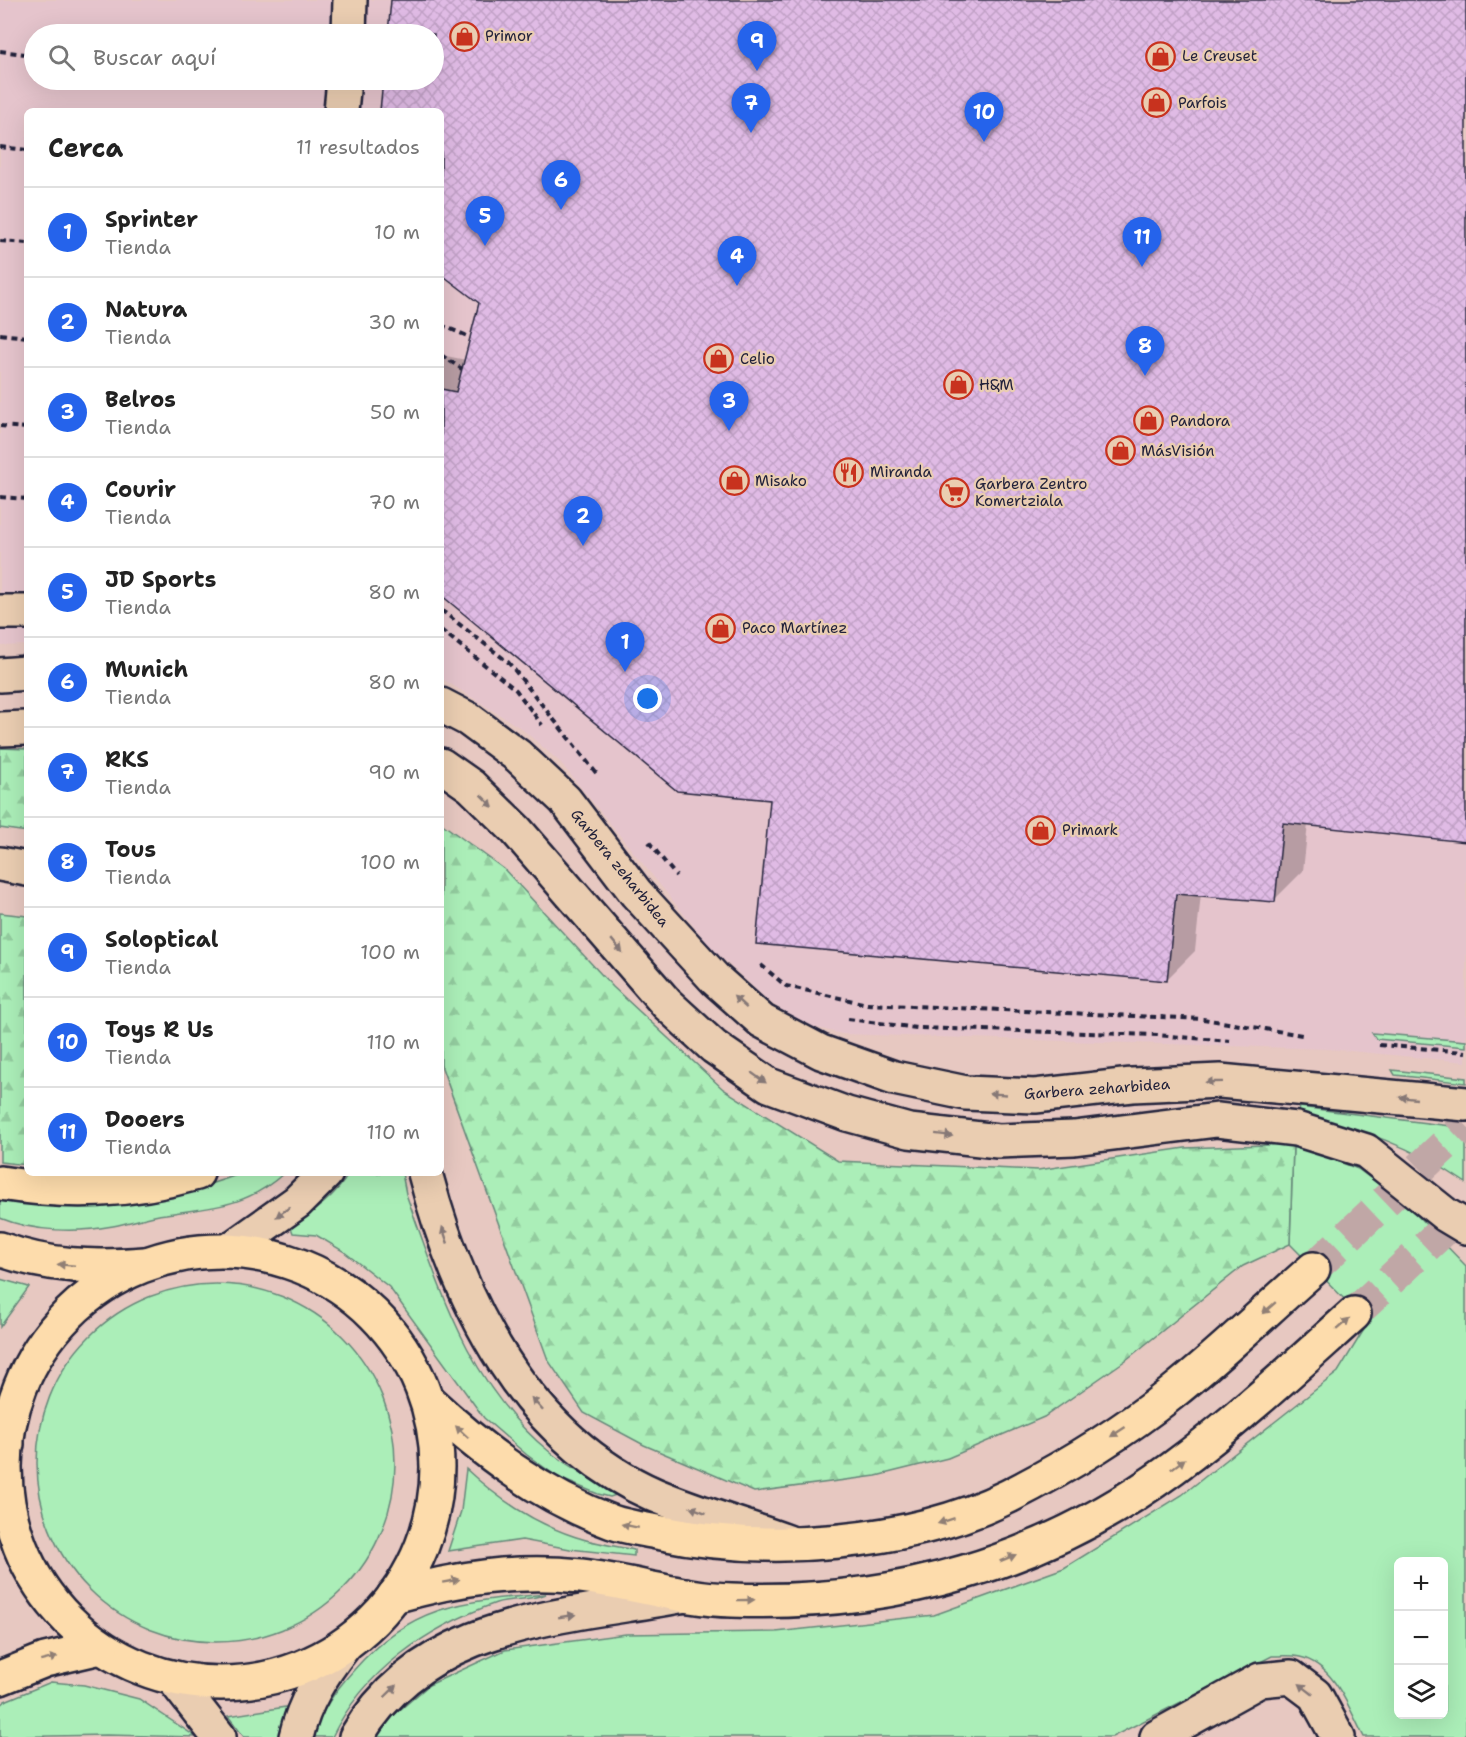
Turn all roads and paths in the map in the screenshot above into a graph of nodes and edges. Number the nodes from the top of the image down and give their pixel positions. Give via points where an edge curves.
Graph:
1 (350, 0) edge
2 (349, 24) edge
3 (0, 51) edge
4 (24, 54) edge
5 (343, 90) edge
6 (341, 108) edge
7 (0, 147) edge
8 (24, 150) edge
9 (0, 241) edge
10 (24, 243) edge
11 (444, 326) edge
12 (0, 334) edge
13 (24, 336) edge
14 (470, 337) dead end
15 (444, 357) edge
16 (462, 369) dead end
17 (0, 426) edge
18 (24, 428) edge
19 (0, 496) edge
20 (24, 499) edge
21 (0, 612) edge
22 (24, 612) edge
23 (444, 612) edge
24 (444, 632) edge
25 (24, 673) edge
26 (0, 675) edge
27 (444, 686) edge
28 (444, 707) edge
29 (544, 727) dead end
30 (24, 728) edge
31 (0, 729) edge
32 (518, 756) junction
33 (444, 767) edge
34 (604, 783) dead end
35 (647, 840) dead end
36 (0, 864) edge
37 (24, 868) edge
38 (683, 884) dead end
39 (760, 964) dead end
40 (842, 1018) dead end
41 (1302, 1035) dead end
42 (1232, 1041) dead end
43 (1379, 1045) dead end
44 (1466, 1052) edge
45 (1466, 1104) edge
46 (186, 1176) edge
47 (323, 1176) edge
48 (426, 1176) edge
49 (0, 1183) edge
50 (1459, 1227) edge
51 (0, 1249) edge
52 (231, 1250) junction
53 (145, 1264) junction
54 (1313, 1269) tunnel mouth
55 (1354, 1314) tunnel mouth
56 (427, 1400) junction
57 (3, 1436) edge
58 (3, 1494) edge
59 (792, 1544) junction
60 (688, 1594) junction
61 (394, 1596) junction
62 (344, 1646) junction
63 (101, 1647) junction
64 (0, 1678) edge
65 (173, 1678) junction
66 (219, 1737) edge
67 (296, 1737) edge
68 (356, 1737) edge
69 (1157, 1737) edge
70 (1338, 1737) edge

1 - 2 street
3 - 4 path
5 - 6 street
7 - 8 path
9 - 10 path
11 - 14 path
12 - 13 path
15 - 16 path
17 - 18 path
19 - 20 path
21 - 22 street
23 - 34 path via 508,662
24 - 29 path via 516,690
25 - 26 street
27 - 32 street
28 - 32 street, Garbera zeharbidea
30 - 31 street
45 -> 32 street, Garbera zeharbidea via 1220,1082 1132,1085 1035,1096 966,1093 894,1078 832,1056 762,1021 716,980 636,893 565,800
33 -> 50 street via 471,786 516,830 667,1004 714,1047 769,1085 847,1114 909,1131 998,1141 1074,1138 1217,1120 1296,1129 1366,1151
35 - 38 path
36 - 37 street
39 - 41 path via 786,986 867,1004 1203,1019
40 - 42 path via 917,1028
43 - 44 path
46 - 49 main road via 152,1185 96,1190 39,1189
47 -> 52 street via 297,1202
59 -> 48 street via 654,1494 573,1441 539,1407 509,1371 479,1321 464,1289
53 -> 51 main road via 60,1264
52 - 53 main road via 192,1252
52 - 56 main road via 289,1261 335,1282 374,1314 393,1338
53 - 57 main road via 101,1287 77,1305 50,1334 29,1368
54 -> 59 main road via 1155,1406 1076,1459 1007,1497 944,1522 869,1537
60 -> 55 main road via 730,1600 834,1599 985,1568 1048,1542 1117,1504 1214,1438
59 -> 56 main road via 696,1540 615,1523 565,1502 518,1474 469,1439
56 - 61 main road via 436,1440 437,1482 430,1523 416,1561
57 - 58 main road
58 - 63 main road via 26,1558 45,1591 69,1620
61 -> 60 main road via 464,1578 535,1573 583,1576
68 -> 60 street via 385,1696 410,1673 467,1640 542,1619
61 - 62 main road
62 - 65 main road via 304,1667 262,1679 217,1683
62 - 67 street via 310,1696
64 -> 63 main road via 45,1660
63 - 65 main road via 134,1665
65 - 66 street
70 -> 69 street via 1315,1695 1291,1677 1260,1680

